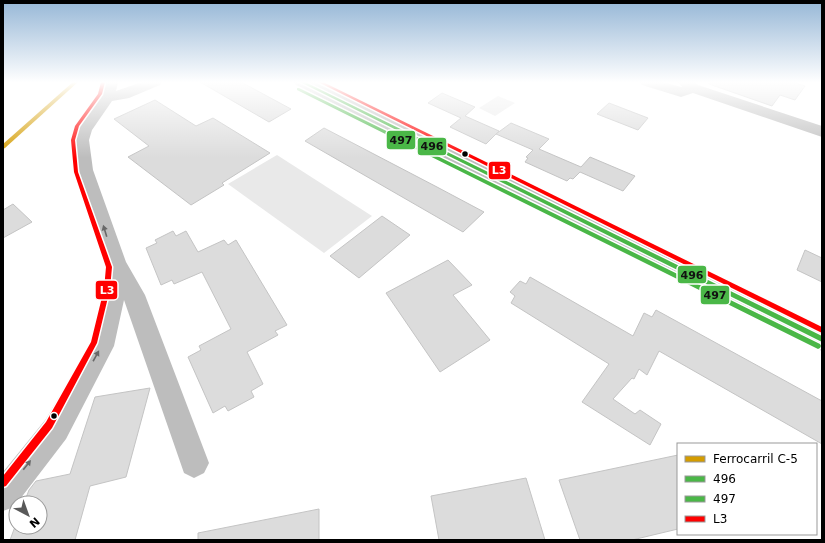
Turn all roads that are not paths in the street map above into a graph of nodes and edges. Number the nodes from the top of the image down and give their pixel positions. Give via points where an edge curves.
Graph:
1 (98, 107) edge
2 (353, 107) edge
3 (753, 107) edge
4 (821, 131) edge
5 (116, 263) junction
6 (822, 339) edge
7 (194, 463) dead end
8 (3, 496) edge

5 -> 1 street via 84,170 81,140
2 - 6 street
3 - 4 street
5 - 7 street via 134,295
8 -> 5 street via 56,429 102,346 115,290

